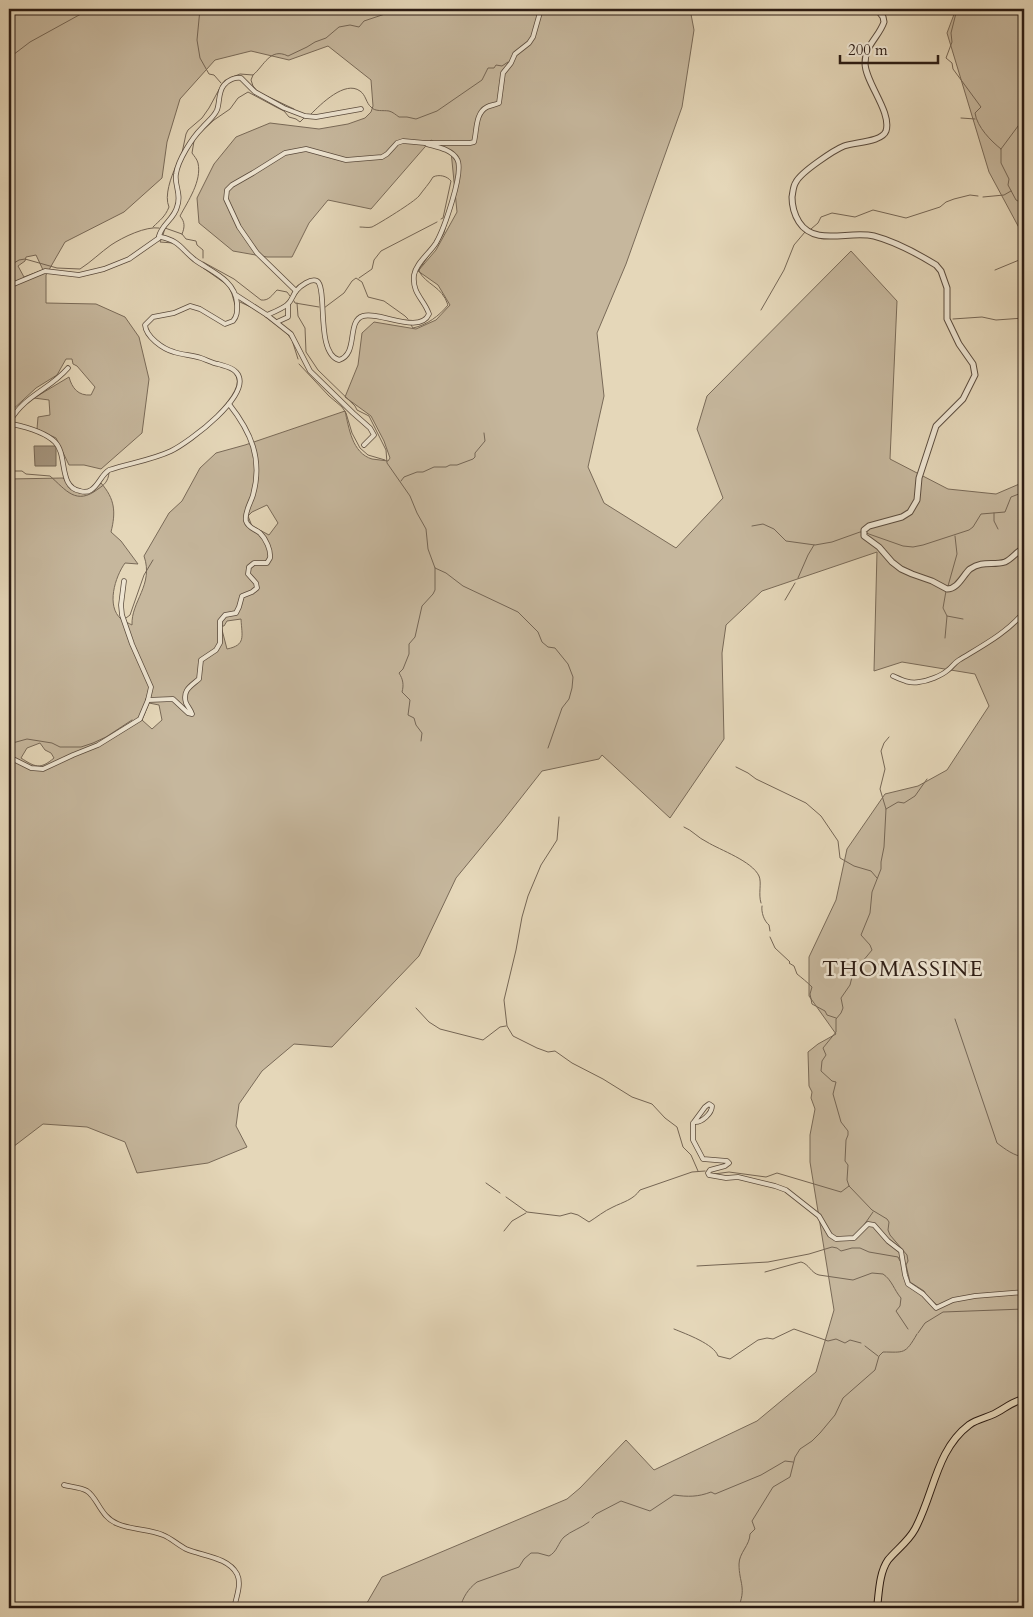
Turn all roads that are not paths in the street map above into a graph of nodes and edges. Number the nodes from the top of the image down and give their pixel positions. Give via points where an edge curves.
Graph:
1 (541, 9) edge
2 (877, 9) edge
3 (361, 108) dead end
4 (425, 143) junction
5 (160, 237) junction
6 (9, 286) edge
7 (296, 291) junction
8 (236, 295) junction
9 (288, 304) junction
10 (267, 315) junction
11 (277, 322) junction
12 (68, 368) dead end
13 (230, 404) junction
14 (10, 423) edge
15 (364, 445) dead end
16 (1024, 548) edge
17 (124, 582) dead end
18 (1024, 612) edge
19 (894, 676) dead end
20 (148, 700) junction
21 (9, 757) edge
22 (694, 1122) junction
23 (1024, 1292) edge
24 (1024, 1399) edge
25 (64, 1486) dead end
26 (234, 1608) edge
27 (876, 1608) edge

1 - 4 street via 532,39 515,54 503,73 498,103 480,114 474,142
2 - 16 street via 884,22 870,43 865,64 885,115 886,132 880,137 849,144 835,151 801,175 793,188 793,210 810,233 875,237 936,265 947,288 947,319 975,372 963,399 936,426 923,460 917,500 910,512 866,528 864,536 901,569 947,589 954,588 976,566 1003,562
3 - 5 street via 316,117 305,116 255,92 241,78 228,81 221,90 217,111 194,136 177,169 179,202
4 - 7 street via 403,141 384,156 352,160 309,149 295,150 278,156 230,186 226,199 242,233 260,258
4 - 7 street via 450,152 459,165 457,184 438,239 414,275 416,292 429,312 428,317 422,321 401,322 361,316 356,323 349,352 339,360 332,357 327,347 320,284 311,281
5 - 6 street via 129,259 104,270 75,275 45,271
5 - 8 street via 178,243 197,262 227,282
7 - 9 street
8 - 10 street
8 - 13 street via 237,314 228,324 190,306 153,318 145,325 151,337 170,351 200,357 236,372 239,384
9 - 10 street
9 - 11 street via 288,316
10 - 11 street
11 - 15 street via 291,334 310,371 371,429 374,435
12 - 14 street via 30,398
13 - 14 street via 180,447 109,470 93,489 86,491 69,485 55,442
13 - 20 street via 245,426 256,460 255,485 246,520 264,538 270,558 266,563 254,563 249,567 248,574 256,588 242,596 236,612 220,620 220,643 201,661 199,679 186,692 192,714 173,699
17 - 20 street via 122,615 151,684
18 - 19 street via 992,641 958,660 940,675 912,683
20 - 21 street via 137,721 98,745 48,768 35,769
22 - 22 street via 706,1106 712,1106 702,1121
22 - 23 street via 693,1139 701,1158 728,1162 710,1170 709,1175 738,1177 786,1190 820,1216 836,1240 854,1238 868,1224 874,1224 901,1251 908,1284 936,1308 951,1300
24 - 27 main road via 971,1424 950,1446 939,1465 915,1529 885,1566
25 - 26 street via 87,1491 104,1514 118,1524 163,1534 186,1549 227,1564 238,1578

